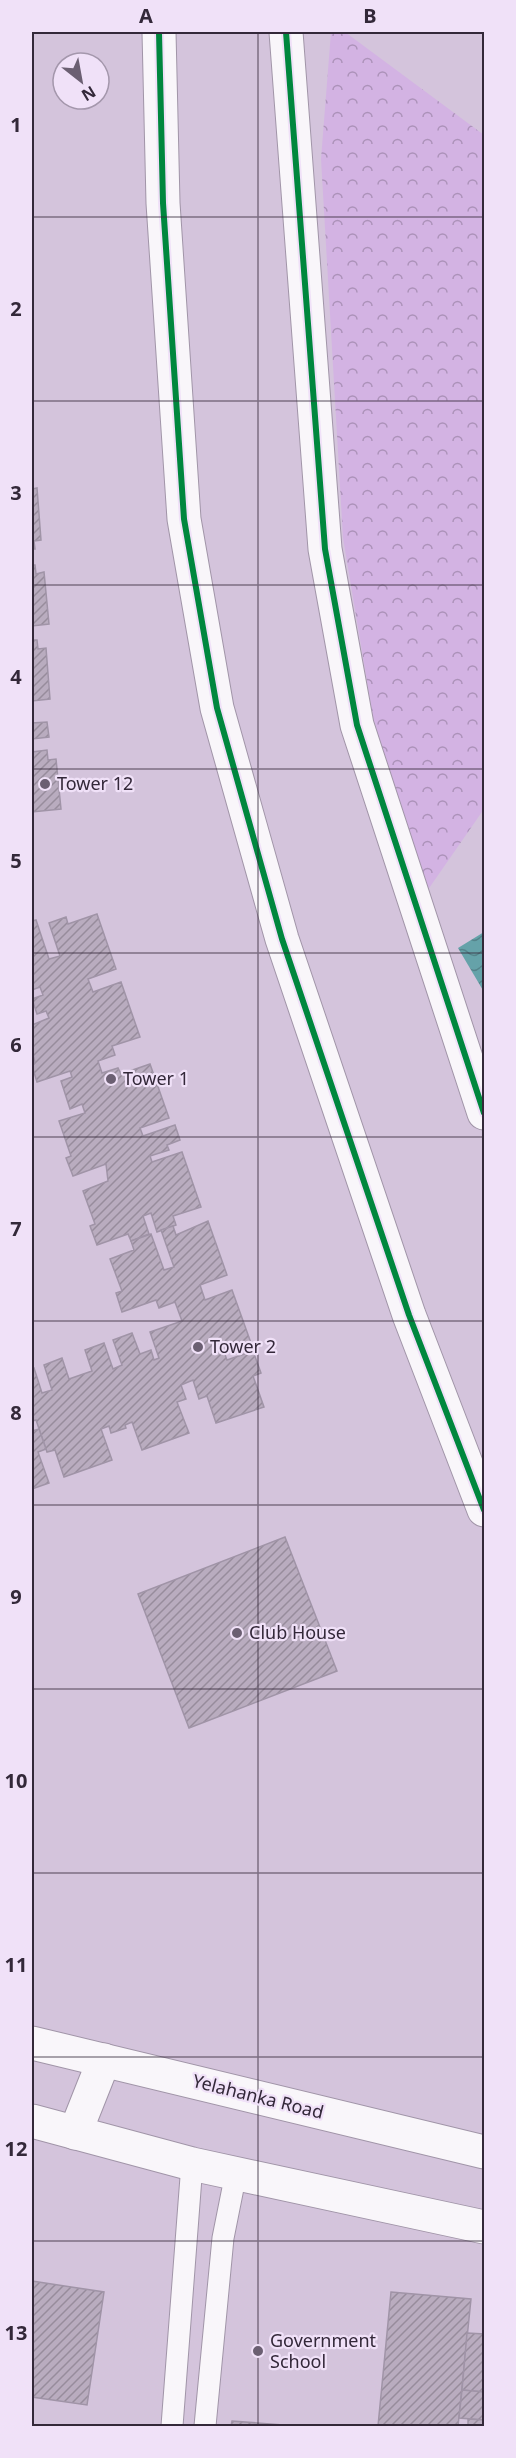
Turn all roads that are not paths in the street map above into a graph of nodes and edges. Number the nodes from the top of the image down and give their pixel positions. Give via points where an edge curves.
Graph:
1 (159, 32) edge
2 (286, 32) edge
3 (484, 1113) edge
4 (484, 1510) edge
5 (32, 2043) edge
6 (104, 2060) junction
7 (32, 2121) edge
8 (75, 2133) junction
9 (484, 2152) edge
10 (192, 2164) junction
11 (236, 2173) junction
12 (484, 2227) edge
13 (172, 2427) edge
14 (205, 2427) edge

1 - 4 street via 163,203 184,519 218,708 282,939 409,1315
2 - 3 street via 325,549 357,725
5 - 6 street, Yelahanka Road
6 - 8 street
6 - 9 street, Yelahanka Road
7 - 8 street
8 - 10 street
10 - 11 street
10 - 13 lane
11 - 12 street
11 - 14 lane via 223,2238

